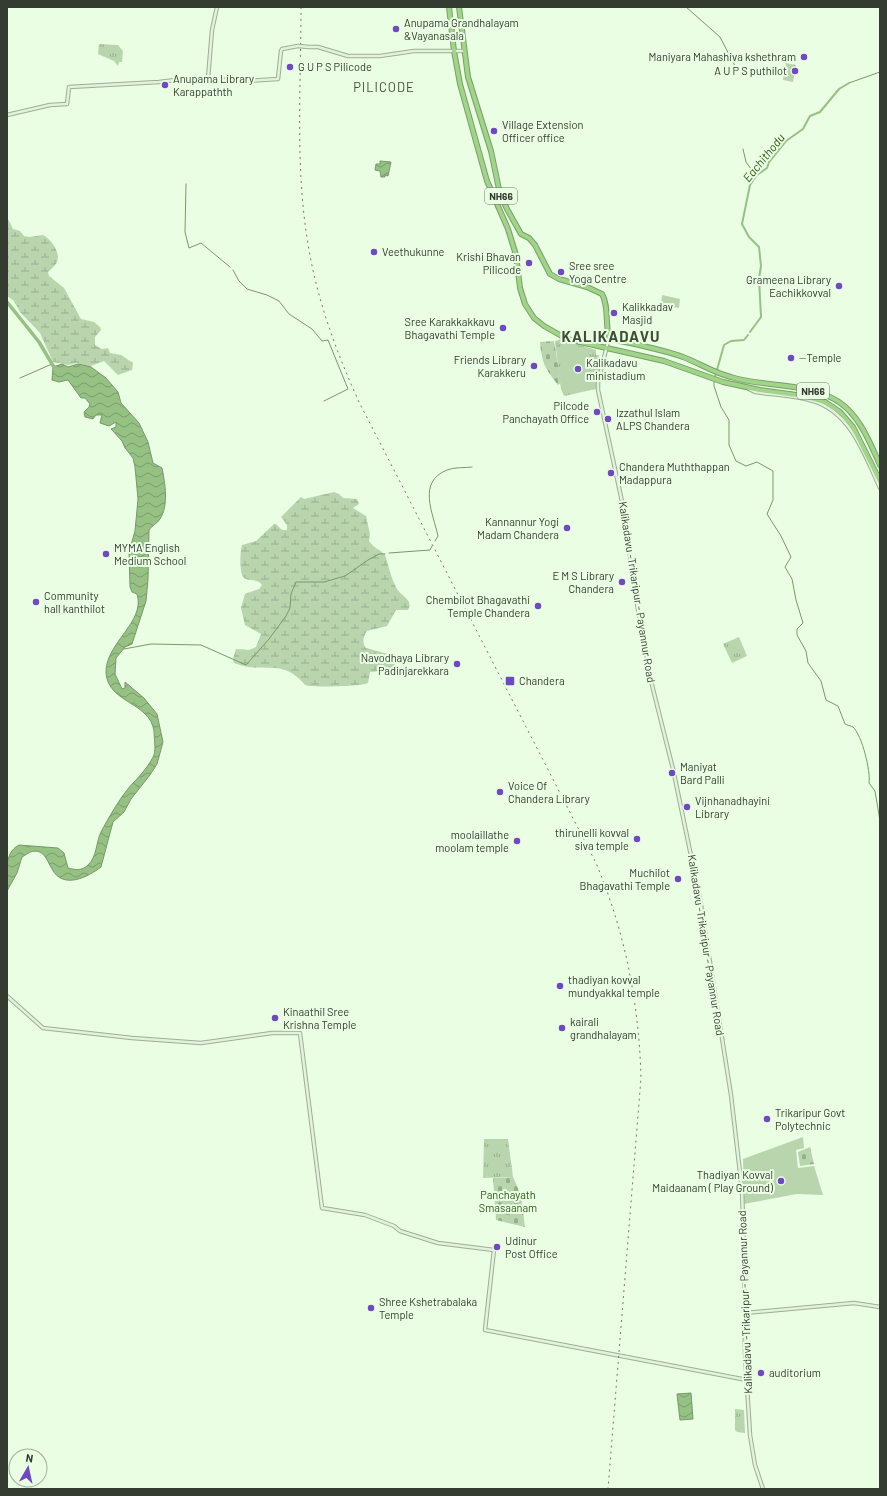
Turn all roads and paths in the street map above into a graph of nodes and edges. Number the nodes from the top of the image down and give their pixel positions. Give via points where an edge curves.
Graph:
1 (217, 7) edge
2 (449, 7) edge
3 (459, 7) edge
4 (454, 51) junction
5 (464, 51) junction
6 (208, 80) junction
7 (7, 114) edge
8 (609, 337) junction
9 (606, 350) junction
10 (747, 387) junction
11 (880, 465) edge
12 (880, 481) edge
13 (880, 488) edge
14 (7, 996) edge
15 (880, 1307) edge
16 (745, 1313) junction
17 (747, 1380) junction
18 (763, 1489) edge

1 - 6 main road via 212,30
2 - 4 highway, NH66
3 - 5 highway, NH66
4 - 5 main road
4 - 6 main road, bridge via 414,50 380,56 348,56 318,47 298,46 282,49 278,79
4 - 9 highway, NH66 via 460,84 487,181 508,229 516,255 520,288 525,304 534,318 554,334
5 - 8 highway, NH66 via 500,194 507,209 521,234 535,245 550,274 602,294
6 - 7 main road via 192,78 69,87 67,104
8 - 9 main road, Kalikadavu -Trikaripur - Payannur Road
8 - 11 highway, NH66 via 683,357 746,382 806,389 828,396 840,403 860,425
9 - 10 highway, NH66 via 664,361 723,382
9 - 16 main road, Kalikadavu -Trikaripur - Payannur Road via 598,390 626,520 633,582 652,685 673,769 700,898 731,1095 742,1190
10 - 12 highway, NH66 via 816,398 833,407 853,427
10 - 13 main road via 755,392 814,401 834,411 854,434
14 - 17 main road via 43,1028 201,1043 272,1033 300,1033 322,1208 365,1214 400,1231 438,1243 494,1250 485,1330
15 - 16 main road via 854,1303
16 - 17 main road, Kalikadavu -Trikaripur - Payannur Road
17 - 18 main road, Kalikadavu -Trikaripur - Payannur Road via 750,1435 755,1465

